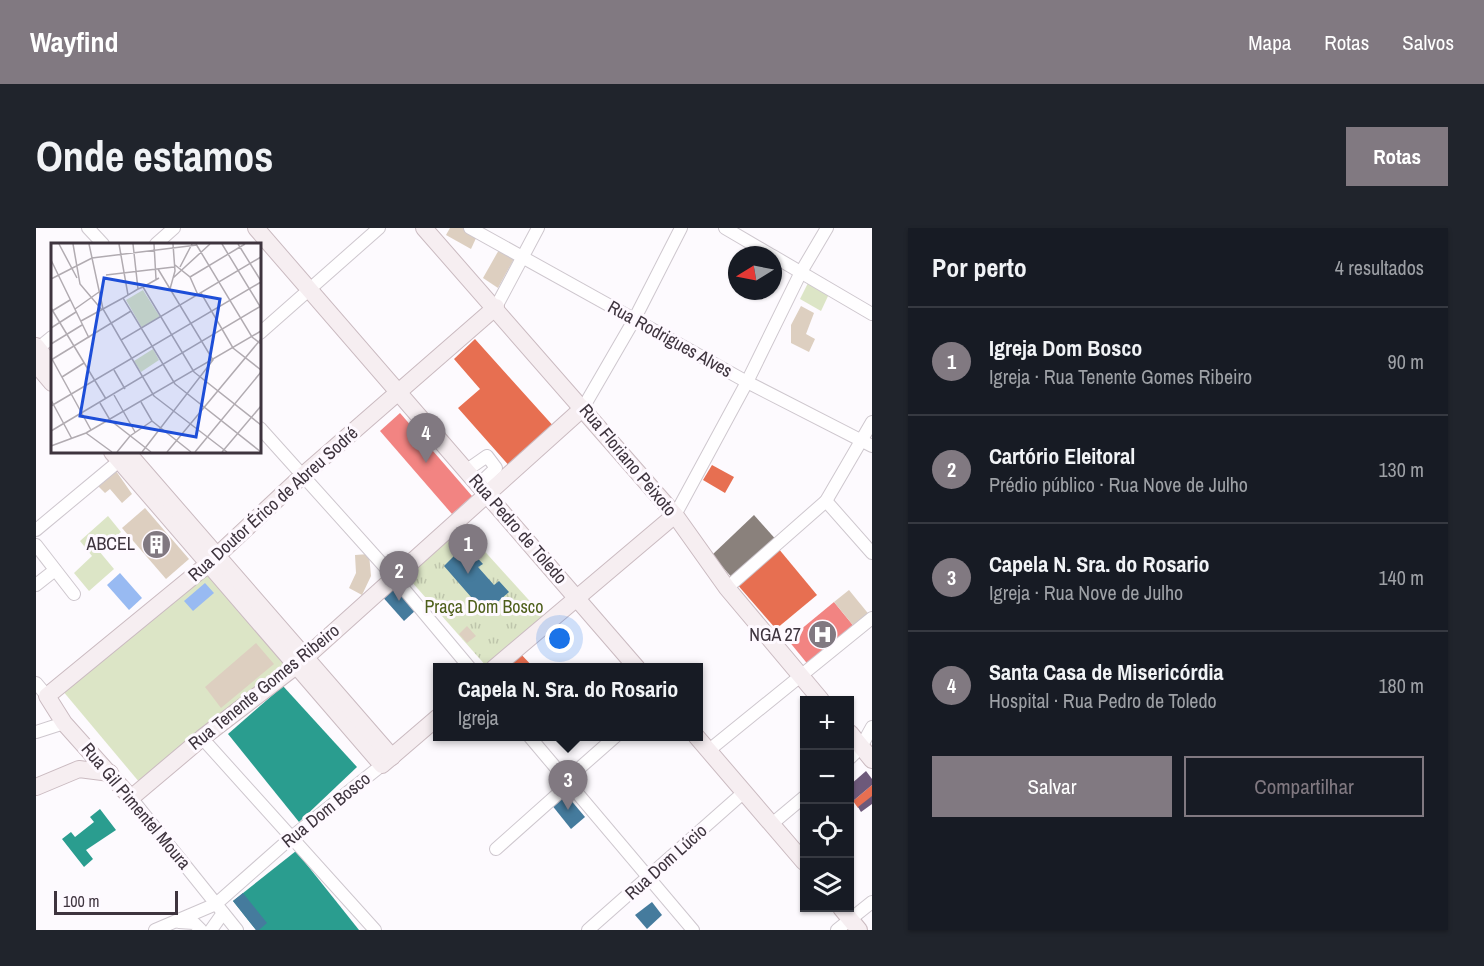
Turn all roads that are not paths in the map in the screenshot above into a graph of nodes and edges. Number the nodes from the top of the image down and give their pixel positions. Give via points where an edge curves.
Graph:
1 (88, 228) edge
2 (174, 228) edge
3 (256, 228) edge
4 (379, 228) edge
5 (424, 228) edge
6 (470, 228) edge
7 (538, 228) edge
8 (681, 228) edge
9 (725, 228) edge
10 (827, 228) edge
11 (102, 243) edge
12 (157, 243) edge
13 (755, 246) edge
14 (521, 257) junction
15 (782, 262) edge
16 (801, 272) junction
17 (309, 290) junction
18 (496, 307) junction
19 (872, 314) edge
20 (633, 320) junction
21 (261, 332) edge
22 (51, 338) edge
23 (37, 354) edge
24 (51, 364) edge
25 (51, 381) edge
26 (747, 382) junction
27 (399, 392) junction
28 (583, 408) junction
29 (872, 422) edge
30 (261, 429) edge
31 (867, 444) edge
32 (123, 454) edge
33 (467, 470) junction
34 (302, 476) junction
35 (484, 489) junction
36 (826, 501) junction
37 (675, 515) junction
38 (36, 530) edge
39 (36, 545) edge
40 (872, 553) edge
41 (212, 559) junction
42 (55, 570) junction
43 (393, 576) junction
44 (36, 585) edge
45 (727, 588) junction
46 (74, 594) dead end
47 (576, 597) junction
48 (872, 618) edge
49 (301, 661) junction
50 (466, 663) edge
51 (500, 663) edge
52 (633, 663) edge
53 (802, 676) junction
54 (36, 683) edge
55 (47, 696) junction
56 (818, 696) edge
57 (433, 721) edge
58 (64, 723) junction
59 (872, 728) edge
60 (36, 732) edge
61 (202, 738) junction
62 (533, 741) edge
63 (611, 741) edge
64 (700, 741) edge
65 (89, 748) junction
66 (708, 751) junction
67 (855, 753) edge
68 (872, 760) edge
69 (387, 761) junction
70 (79, 769) junction
71 (110, 773) junction
72 (568, 782) junction
73 (36, 787) edge
74 (743, 793) junction
75 (131, 798) junction
76 (800, 800) edge
77 (772, 823) junction
78 (293, 836) junction
79 (496, 849) dead end
80 (801, 858) edge
81 (648, 877) junction
82 (872, 902) edge
83 (220, 909) junction
84 (850, 919) edge
85 (181, 920) junction
86 (155, 930) edge
87 (165, 930) edge
88 (201, 930) edge
89 (211, 930) edge
90 (237, 930) edge
91 (375, 930) edge
92 (588, 930) edge
93 (693, 930) edge
94 (837, 930) edge

1 - 11 street
2 - 12 street
3 - 17 main road, Rua Pedro de Toledo
4 - 17 street
5 - 18 main road, Rua Floriano Peixoto
6 - 14 street, Rua Rodrigues Alves
7 - 14 street
8 - 20 street
9 - 13 street
10 - 16 street
14 - 18 street
14 - 20 street, Rua Rodrigues Alves
15 - 16 street
16 - 19 street
16 - 26 street
17 - 21 street
17 - 27 main road, Rua Pedro de Toledo
18 - 27 main road, Rua Doutor Érico de Abreu Sodré
18 - 28 main road, Rua Floriano Peixoto
20 - 26 street, Rua Rodrigues Alves
20 - 28 street
22 - 23 street
23 - 24 main road
23 - 25 main road
26 - 31 street, Rua Rodrigues Alves
26 - 37 street
27 - 33 main road, Rua Pedro de Toledo
27 - 34 main road, Rua Doutor Érico de Abreu Sodré
28 - 35 main road, Rua Tenente Gomes Ribeiro
28 - 37 main road, Rua Floriano Peixoto
29 - 31 street
30 - 34 street
31 - 36 street
32 - 38 street
32 - 41 main road
33 - 35 main road, Rua Pedro de Toledo
33 - 35 street via 485,455 491,461 496,468
34 - 41 main road, Rua Doutor Érico de Abreu Sodré
34 - 43 street
35 - 43 main road, Rua Tenente Gomes Ribeiro
35 - 47 main road, Rua Pedro de Toledo
36 - 40 street
36 - 45 street
37 - 45 main road, Rua Floriano Peixoto
37 - 47 main road
39 - 42 street
41 - 49 main road
41 - 55 main road, Rua Doutor Érico de Abreu Sodré
42 - 44 street
42 - 46 street
43 - 49 main road, Rua Tenente Gomes Ribeiro
43 - 50 street
45 - 53 main road, Rua Floriano Peixoto
47 - 51 main road
47 - 52 main road, Rua Pedro de Toledo
48 - 53 street
49 - 61 main road, Rua Tenente Gomes Ribeiro
49 - 69 main road
53 - 56 main road, Rua Floriano Peixoto
53 - 66 street
54 - 55 street, Rua Gil Pimentel Moura
55 - 58 main road, Rua Gil Pimentel Moura
57 - 69 main road, Rua Dom Bosco
58 - 60 street
58 - 65 main road, Rua Gil Pimentel Moura
59 - 67 street
61 - 75 main road, Rua Tenente Gomes Ribeiro
61 - 78 street
62 - 72 street
63 - 72 street
64 - 66 main road
65 - 70 main road
65 - 71 main road, Rua Gil Pimentel Moura
66 - 74 main road
67 - 68 main road
69 - 78 street, Rua Dom Bosco
70 - 71 main road
70 - 73 main road
71 - 75 main road, Rua Gil Pimentel Moura
72 - 79 street
72 - 81 street
74 - 77 main road
74 - 81 street, Rua Dom Lúcio
75 - 83 street, Rua Gil Pimentel Moura
76 - 77 street
77 - 80 main road
78 - 83 street, Rua Dom Bosco
78 - 91 street
81 - 92 street, Rua Dom Lúcio
81 - 93 street
82 - 84 street
83 - 85 street
83 - 89 street
83 - 90 street, Rua Gil Pimentel Moura
84 - 94 street
85 - 86 street
85 - 87 street
85 - 88 street via 199,925

